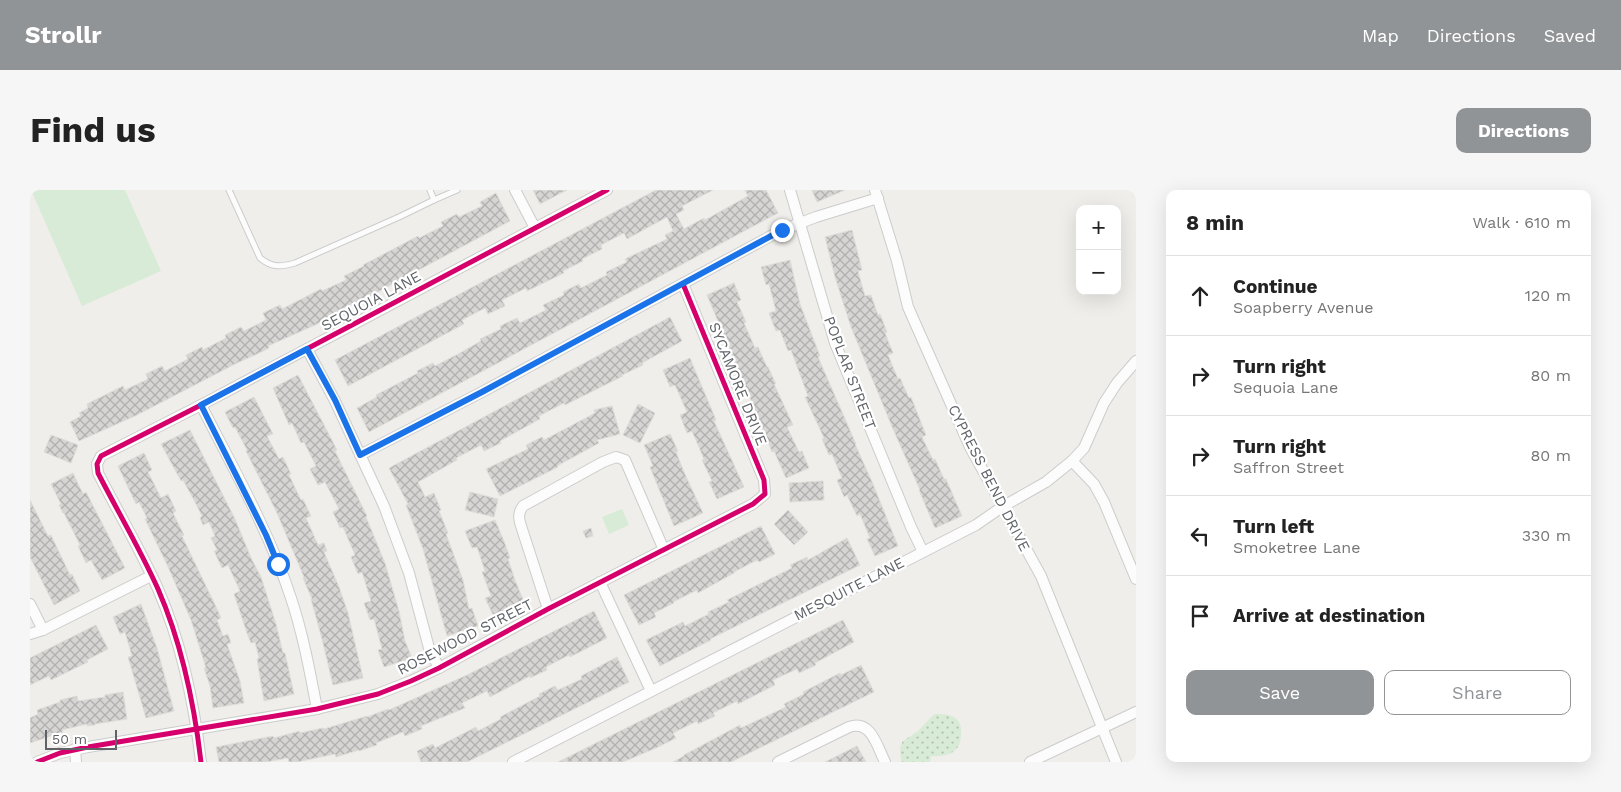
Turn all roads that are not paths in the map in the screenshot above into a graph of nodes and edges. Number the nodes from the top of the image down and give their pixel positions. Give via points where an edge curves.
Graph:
1 (229, 190) edge
2 (430, 190) edge
3 (457, 190) edge
4 (515, 190) edge
5 (607, 190) edge
6 (790, 190) edge
7 (877, 194) edge
8 (434, 200) junction
9 (801, 223) junction
10 (535, 228) junction
11 (683, 284) junction
12 (307, 349) junction
13 (1136, 362) edge
14 (201, 405) junction
15 (360, 455) junction
16 (1072, 461) junction
17 (765, 494) joint
18 (1002, 507) junction
19 (664, 550) junction
20 (923, 552) junction
21 (151, 576) junction
22 (1136, 579) edge
23 (600, 582) junction
24 (30, 604) edge
25 (548, 609) junction
26 (43, 630) junction
27 (30, 634) edge
28 (439, 668) junction
29 (651, 690) junction
30 (317, 709) junction
31 (1136, 712) edge
32 (197, 730) junction
33 (1102, 730) junction
34 (75, 749) junction
35 (37, 762) edge
36 (76, 762) edge
37 (201, 762) edge
38 (513, 762) edge
39 (778, 762) edge
40 (885, 762) edge
41 (1030, 762) edge
42 (1116, 762) edge

1 - 8 lane via 260,258 268,265 280,267 296,263
2 - 8 lane
3 - 8 lane
4 - 10 street
5 - 10 street, SEQUOIA LANE
6 - 9 street, POPLAR STREET
7 - 9 street
7 - 18 street, CYPRESS BEND DRIVE via 898,261 908,308 970,447
9 - 11 street via 782,230
9 - 20 street, POPLAR STREET via 835,343
10 - 12 street, SEQUOIA LANE
11 - 15 street
11 - 17 street, SYCAMORE DRIVE via 764,480
12 - 14 street, SEQUOIA LANE
12 - 15 street
13 - 16 street, MESQUITE LANE via 1104,403 1084,448
14 - 21 street, SEQUOIA LANE via 101,456 97,464 98,474
14 - 30 street via 266,535 291,597
15 - 28 street via 397,538 429,648
16 - 18 street, MESQUITE LANE via 1046,482
16 - 22 street via 1094,484 1104,502
17 - 19 street, ROSEWOOD STREET via 753,504
18 - 20 street, MESQUITE LANE
18 - 33 street, CYPRESS BEND DRIVE via 1040,576
19 - 23 street, ROSEWOOD STREET
19 - 25 street via 625,460 616,457 603,462 519,511 518,517
20 - 29 street, MESQUITE LANE
21 - 26 street
21 - 32 street via 180,649
23 - 25 street, ROSEWOOD STREET
23 - 29 street
24 - 26 street
25 - 28 street, ROSEWOOD STREET
26 - 27 street
28 - 30 street, ROSEWOOD STREET via 378,694
29 - 38 street, MESQUITE LANE
30 - 32 street, ROSEWOOD STREET
31 - 33 street
32 - 34 street, ROSEWOOD STREET
32 - 37 street
33 - 41 street
33 - 42 street, CYPRESS BEND DRIVE
34 - 35 street, ROSEWOOD STREET
34 - 36 street
39 - 40 street via 860,724 870,732

